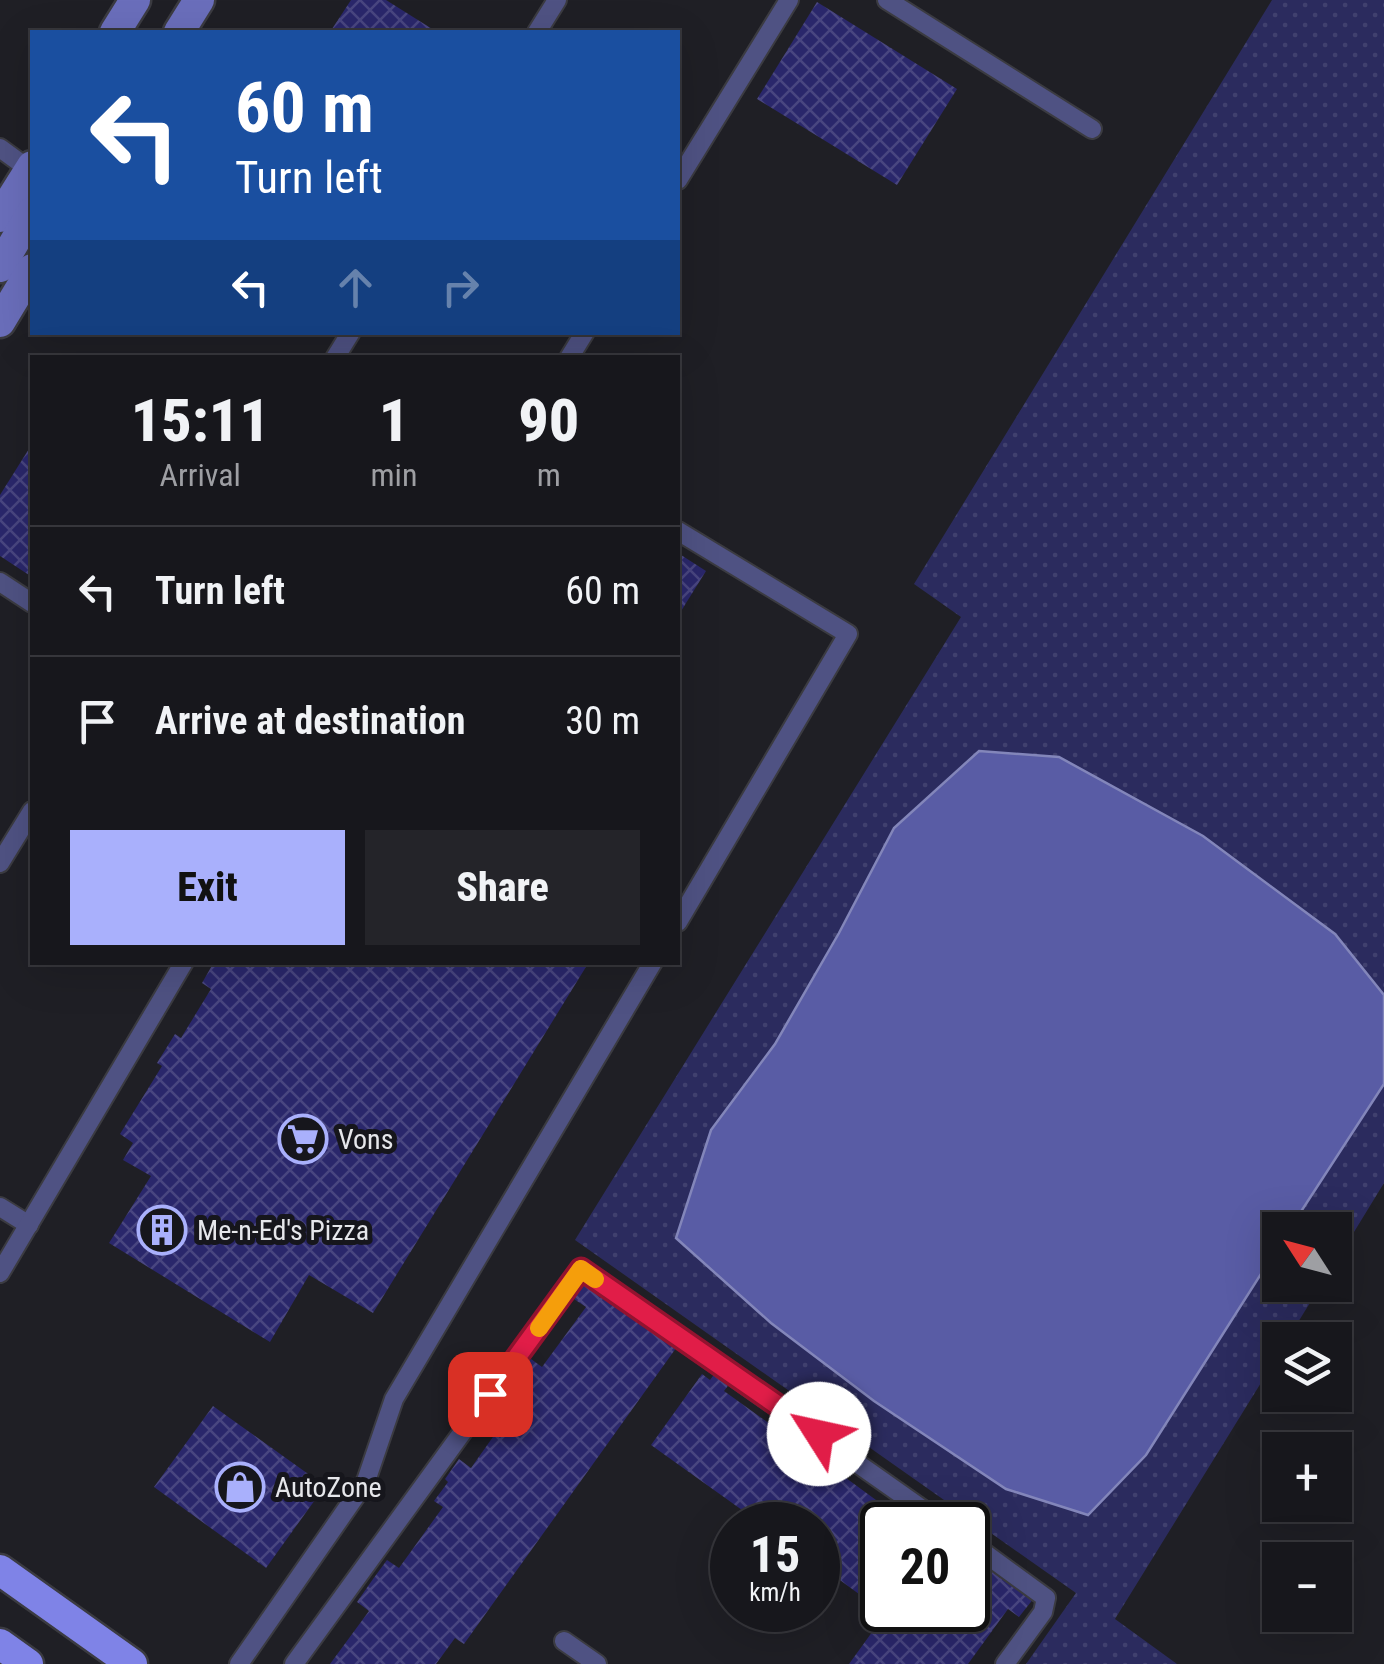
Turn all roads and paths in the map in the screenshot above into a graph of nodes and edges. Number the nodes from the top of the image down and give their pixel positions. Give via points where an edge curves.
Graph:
1 (135, 0) edge
2 (198, 0) edge
3 (557, 0) edge
4 (789, 0) edge
5 (887, 0) edge
6 (116, 30) edge
7 (179, 30) edge
8 (538, 30) edge
9 (1092, 129) dead end
10 (0, 148) edge
11 (30, 169) edge
12 (30, 173) edge
13 (680, 177) edge
14 (30, 216) edge
15 (0, 218) edge
16 (0, 268) edge
17 (30, 272) edge
18 (0, 322) edge
19 (680, 532) edge
20 (0, 582) edge
21 (30, 602) edge
22 (30, 814) edge
23 (0, 862) edge
24 (680, 919) edge
25 (182, 965) edge
26 (651, 965) edge
27 (0, 1207) edge
28 (28, 1225) junction
29 (0, 1273) edge
30 (912, 1502) edge
31 (990, 1557) edge
32 (0, 1570) edge
33 (564, 1641) dead end
34 (0, 1644) edge
35 (28, 1664) edge
36 (132, 1664) edge
37 (239, 1664) edge
38 (294, 1664) edge
39 (597, 1664) edge
40 (1005, 1664) edge

1 - 6 main road
2 - 7 main road
3 - 8 lane
4 - 13 lane
5 - 9 lane
10 - 11 lane
12 - 15 main road
14 - 16 main road
17 - 18 main road
19 - 24 lane via 848,634
20 - 21 lane
22 - 23 lane
25 - 28 lane
26 - 37 lane via 394,1399 366,1481
27 - 28 lane
28 - 29 lane
30 - 38 lane via 581,1269
31 - 40 lane via 1046,1598
32 - 36 main road
33 - 39 lane
34 - 35 main road

